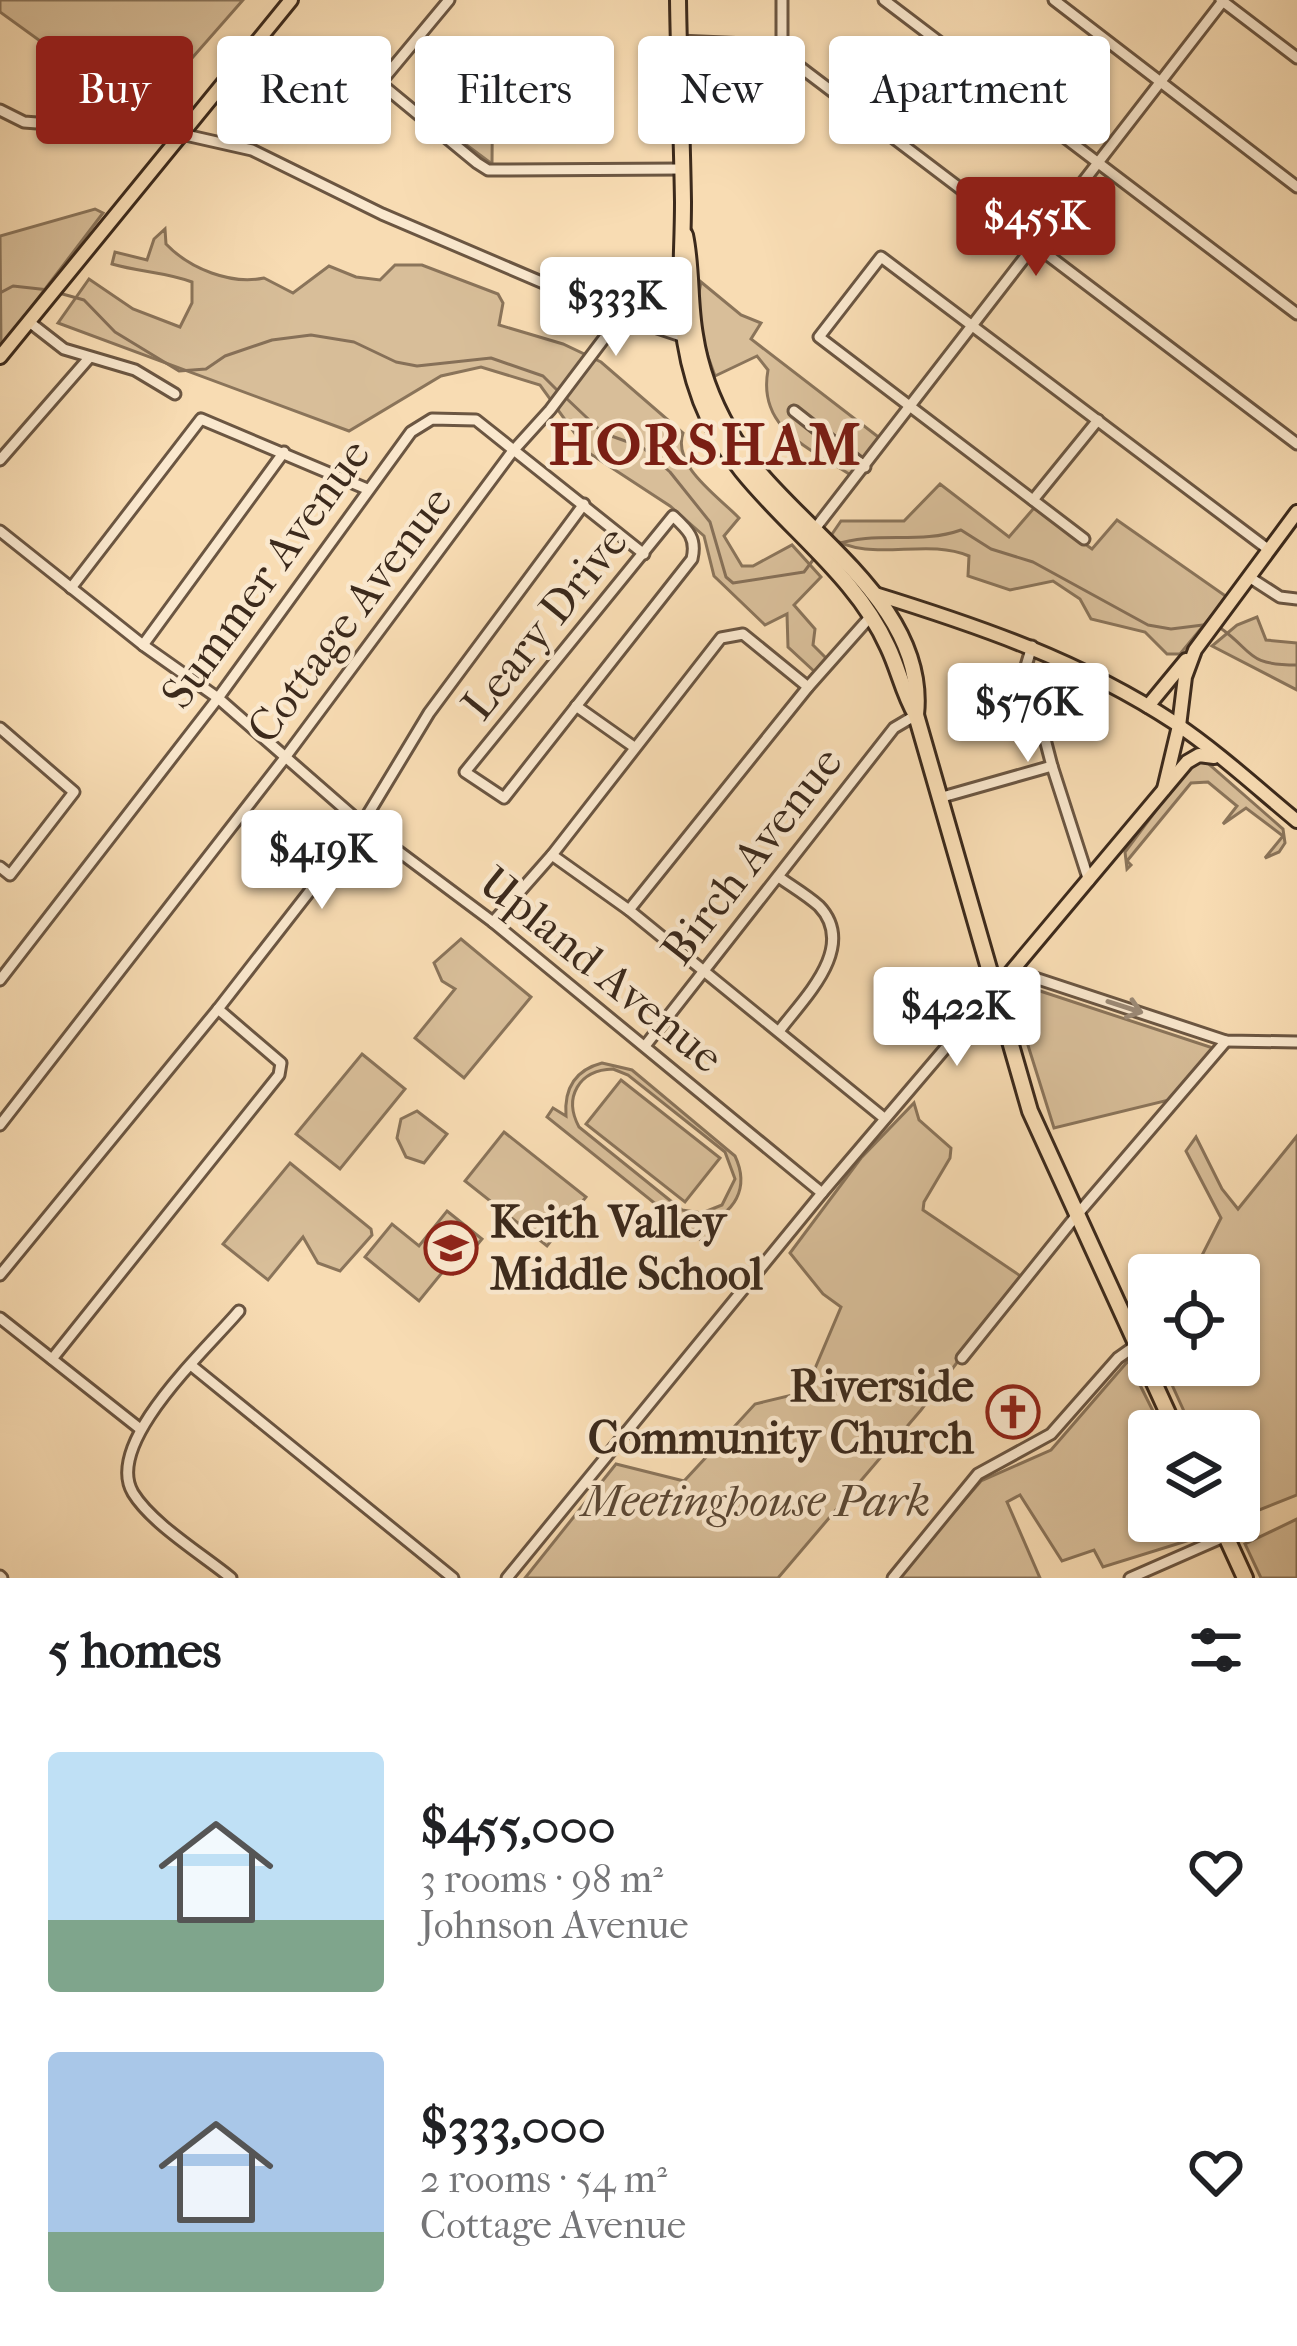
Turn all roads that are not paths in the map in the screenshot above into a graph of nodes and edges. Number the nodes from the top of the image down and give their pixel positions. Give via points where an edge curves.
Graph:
1 (291, 0) edge
2 (449, 0) edge
3 (678, 0) edge
4 (782, 0) edge
5 (884, 0) edge
6 (1054, 0) edge
7 (1222, 1) edge
8 (679, 36) edge
9 (782, 36) edge
10 (1297, 58) edge
11 (805, 70) edge
12 (1158, 82) junction
13 (0, 110) edge
14 (193, 119) edge
15 (36, 123) edge
16 (193, 137) edge
17 (173, 144) edge
18 (681, 144) edge
19 (1096, 163) junction
20 (682, 169) junction
21 (1297, 187) edge
22 (1032, 246) junction
23 (1297, 314) edge
24 (621, 316) junction
25 (28, 322) junction
26 (972, 328) junction
27 (689, 339) junction
28 (0, 357) edge
29 (89, 358) junction
30 (175, 394) dead end
31 (910, 406) junction
32 (794, 411) dead end
33 (1098, 421) junction
34 (1297, 444) edge
35 (284, 452) junction
36 (512, 452) junction
37 (0, 460) edge
38 (865, 467) junction
39 (367, 489) junction
40 (1033, 500) junction
41 (584, 504) junction
42 (1297, 512) edge
43 (0, 531) edge
44 (809, 534) junction
45 (1084, 539) dead end
46 (1269, 550) junction
47 (644, 554) junction
48 (834, 560) junction
49 (1249, 577) junction
50 (848, 586) junction
51 (71, 589) junction
52 (874, 594) junction
53 (1297, 598) edge
54 (871, 616) junction
55 (143, 646) junction
56 (1032, 646) junction
57 (1197, 647) junction
58 (808, 687) junction
59 (218, 698) junction
60 (576, 706) junction
61 (1148, 706) junction
62 (916, 715) junction
63 (1179, 726) junction
64 (0, 728) edge
65 (634, 747) junction
66 (284, 759) junction
67 (1223, 759) junction
68 (1052, 766) junction
69 (1161, 796) junction
70 (939, 798) junction
71 (1297, 821) edge
72 (362, 824) junction
73 (552, 855) junction
74 (0, 867) edge
75 (780, 878) junction
76 (1089, 880) junction
77 (629, 910) junction
78 (493, 922) junction
79 (704, 970) junction
80 (1014, 970) junction
81 (0, 980) edge
82 (995, 991) junction
83 (218, 1009) junction
84 (780, 1030) junction
85 (1226, 1041) junction
86 (1297, 1042) edge
87 (645, 1046) junction
88 (884, 1118) junction
89 (0, 1125) edge
90 (822, 1192) junction
91 (1076, 1216) junction
92 (0, 1275) edge
93 (239, 1311) dead end
94 (0, 1318) edge
95 (1128, 1329) edge
96 (1128, 1351) edge
97 (962, 1358) dead end
98 (52, 1359) junction
99 (192, 1366) junction
100 (140, 1429) junction
101 (1196, 1542) edge
102 (1228, 1542) edge
103 (231, 1578) edge
104 (453, 1578) edge
105 (507, 1578) edge
106 (892, 1578) edge
107 (1130, 1578) edge
108 (1245, 1578) edge

1 - 14 main road
2 - 20 street via 380,83 488,170
3 - 8 highway
4 - 9 street
5 - 19 street
6 - 12 street
7 - 10 street
7 - 12 street
11 - 22 street
12 - 19 street
12 - 21 street
13 - 15 street
16 - 24 street via 252,150
17 - 25 main road
18 - 20 highway
19 - 22 street
19 - 23 street
20 - 27 highway via 679,252
22 - 26 street
22 - 34 street
24 - 27 street
24 - 36 street, Cottage Avenue
25 - 28 main road
25 - 29 street
26 - 31 street
26 - 31 street via 881,257 819,338
26 - 33 street
27 - 44 highway via 701,403 719,440 748,480
29 - 30 street via 135,370
29 - 37 street
31 - 38 street
31 - 40 street
32 - 38 street
33 - 40 street
33 - 46 street
35 - 39 street
35 - 51 street via 201,419
35 - 55 street
36 - 39 street, Summer Avenue via 476,420 432,419 411,432
36 - 41 street, Summer Avenue
36 - 66 street, Cottage Avenue
38 - 44 street
39 - 59 street, Summer Avenue
40 - 45 street
41 - 47 street, Summer Avenue
41 - 72 street via 429,713
42 - 46 main road
43 - 51 street, Upland Avenue
44 - 48 highway
46 - 49 main road
47 - 60 street, Leary Drive via 674,516 695,546
47 - 60 street, Leary Drive via 465,772 504,798
48 - 50 highway
48 - 52 highway
49 - 53 street
49 - 57 main road
50 - 52 main road
50 - 54 highway
51 - 55 street, Upland Avenue
52 - 56 main road
52 - 62 highway via 913,670
54 - 58 street
54 - 62 highway
55 - 59 street, Upland Avenue
56 - 61 main road
56 - 68 street via 1026,666
57 - 61 main road
57 - 63 main road
58 - 65 street via 743,634 731,634
58 - 77 street
59 - 66 street, Upland Avenue
59 - 81 street, Summer Avenue
60 - 65 street, Leary Drive
61 - 63 main road
62 - 70 highway
62 - 75 street, Birch Avenue via 894,728
63 - 67 main road
63 - 69 main road
64 - 74 street via 74,792 10,875
65 - 73 street
66 - 72 street, Upland Avenue
66 - 89 street, Cottage Avenue
67 - 69 main road via 1194,756
67 - 71 main road
68 - 70 street
68 - 76 street
69 - 76 main road
70 - 82 highway
72 - 78 street, Upland Avenue
72 - 83 street
73 - 77 street
73 - 78 street
75 - 79 street, Birch Avenue
75 - 84 street via 818,905 832,944 826,969
76 - 80 main road
77 - 79 street
78 - 87 street, Upland Avenue
79 - 84 street
79 - 87 street, Birch Avenue
80 - 82 main road
80 -> 85 street
82 - 88 street
82 - 91 highway via 1030,1111
83 - 92 street
83 - 98 street via 281,1063 279,1076
84 - 88 street
85 - 86 street
85 - 91 street
87 - 90 street, Upland Avenue
88 - 90 street
90 - 105 street
91 - 95 highway
91 - 97 street
93 - 99 street
94 - 98 street
96 - 106 street via 1051,1434 978,1474
98 - 100 street
99 - 100 street
99 - 104 street
100 - 103 street via 126,1463 130,1489
101 - 107 street
102 - 108 highway

